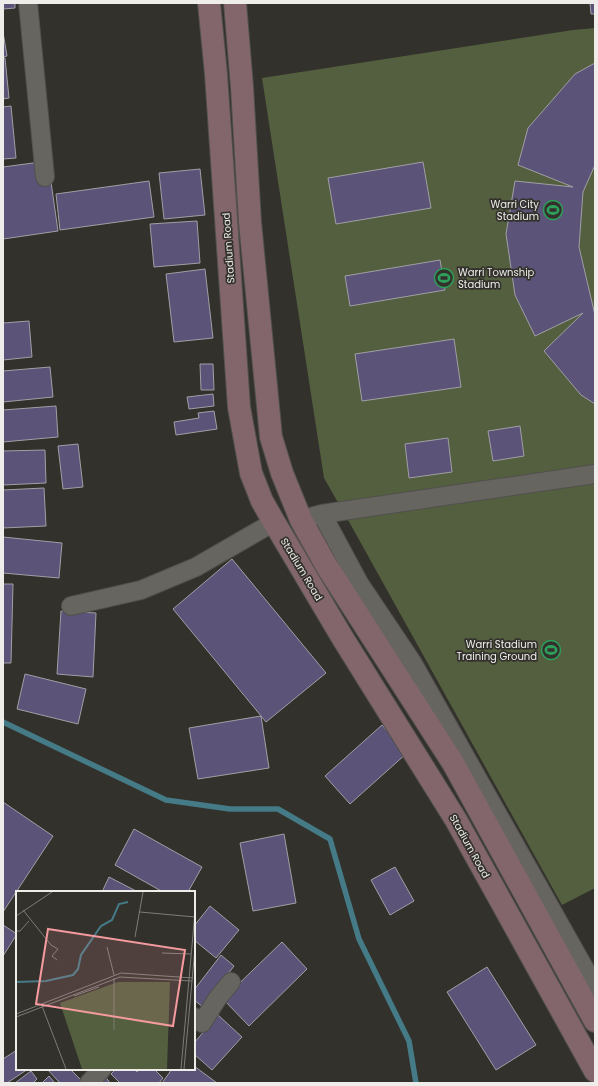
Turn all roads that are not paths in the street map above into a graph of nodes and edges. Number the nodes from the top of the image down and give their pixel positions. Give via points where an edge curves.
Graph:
1 (28, 3) edge
2 (209, 3) edge
3 (235, 3) edge
4 (45, 176) dead end
5 (595, 474) edge
6 (322, 514) junction
7 (301, 520) junction
8 (274, 522) junction
9 (70, 606) dead end
10 (231, 982) dead end
11 (595, 987) edge
12 (195, 1018) edge
13 (595, 1022) edge
14 (101, 1070) edge
15 (595, 1071) edge
16 (89, 1083) edge

1 - 4 street
2 - 8 main road, Stadium Road via 239,407 251,473
3 - 7 main road via 250,222 271,437
5 - 6 street
6 - 7 street
6 - 11 street via 359,583 412,662
7 - 13 main road via 326,565 452,763
8 - 9 street via 196,567 141,590
8 - 15 main road, Stadium Road via 456,820
10 - 12 street via 202,1023
14 - 16 street

